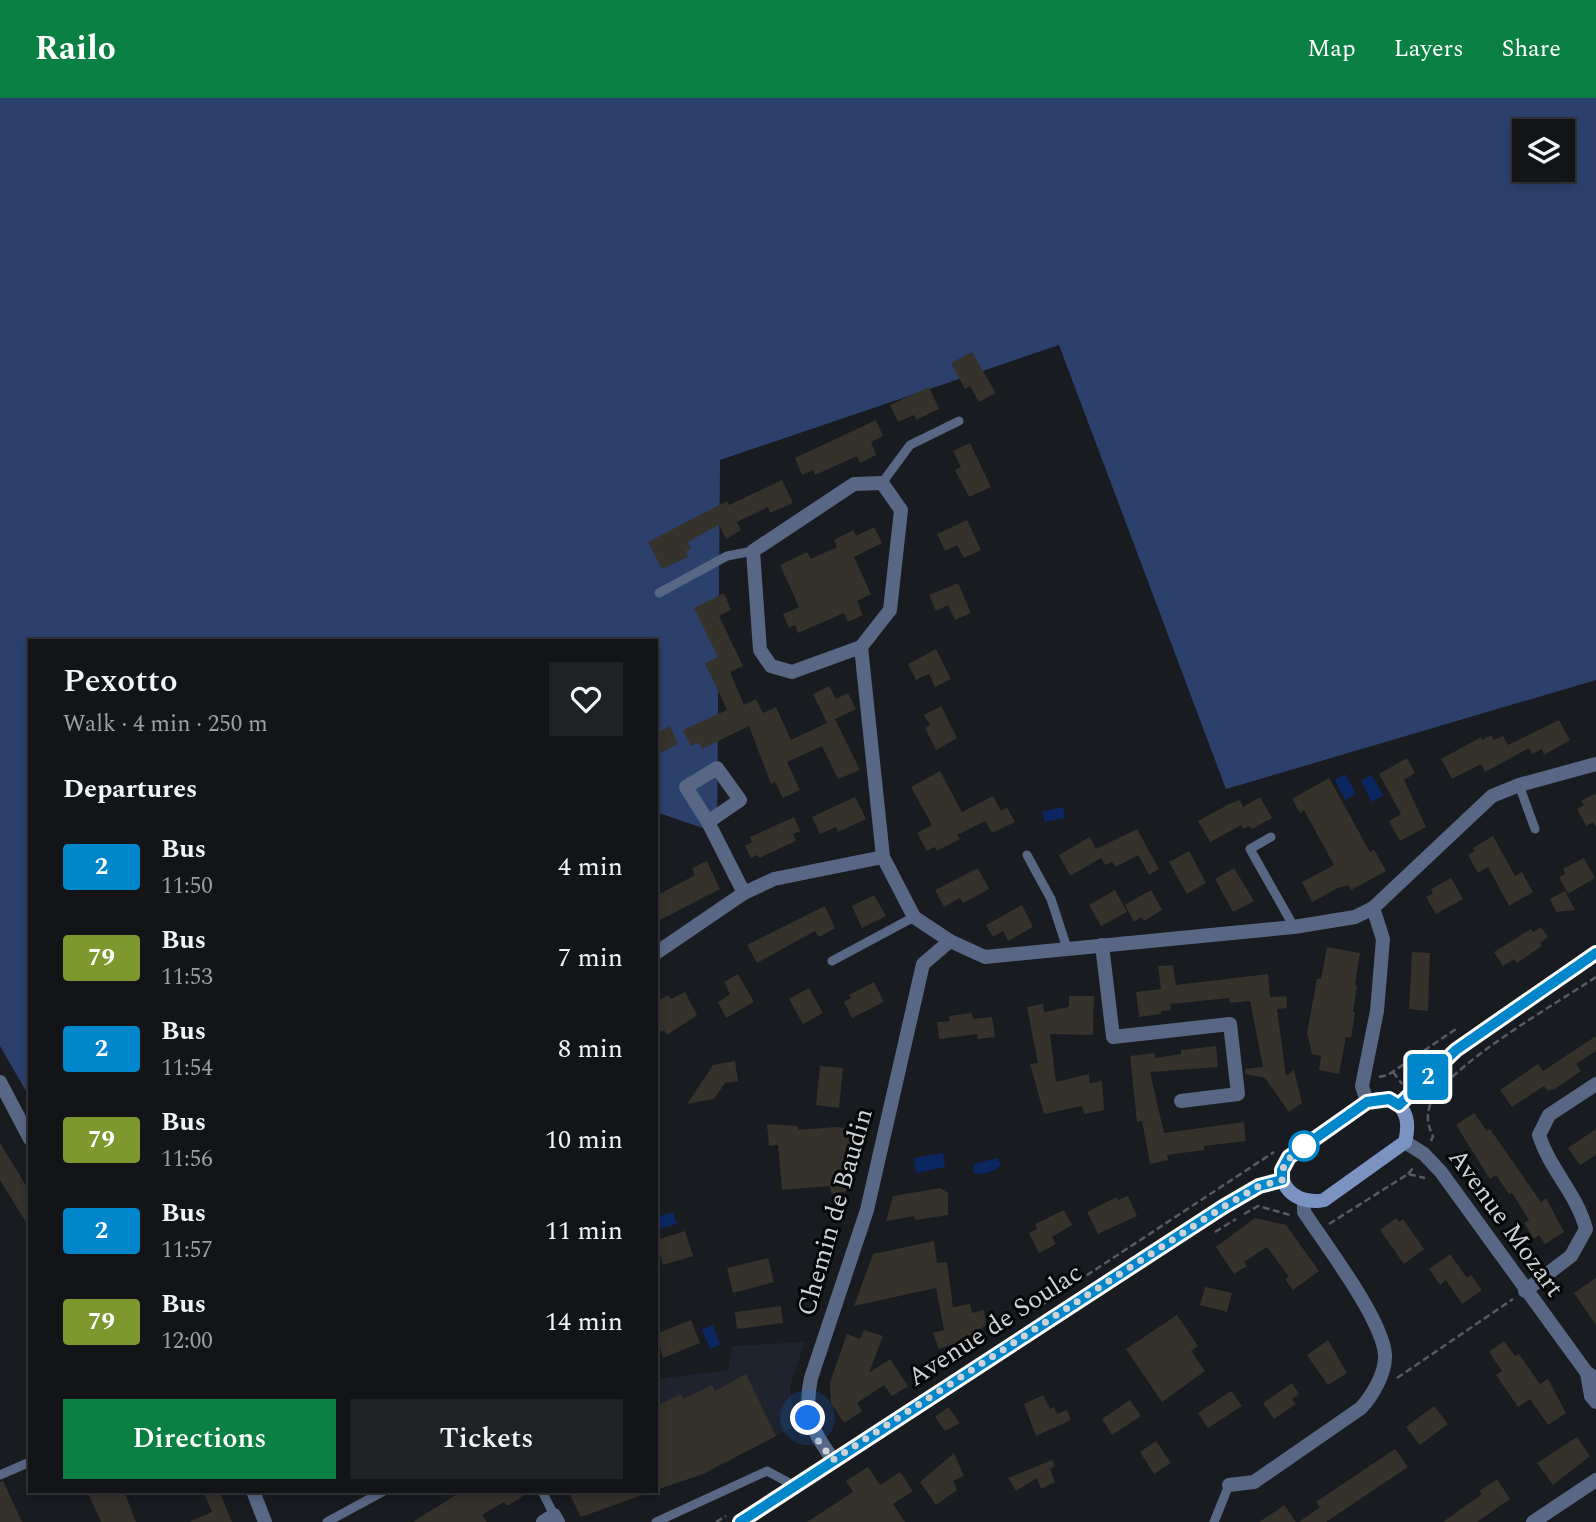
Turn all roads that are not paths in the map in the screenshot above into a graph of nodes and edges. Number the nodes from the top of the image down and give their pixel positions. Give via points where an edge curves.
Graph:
1 (959, 421) dead end
2 (882, 483) junction
3 (753, 551) junction
4 (659, 593) dead end
5 (861, 647) junction
6 (1596, 764) edge
7 (1519, 785) junction
8 (708, 822) dead end
9 (1535, 829) dead end
10 (1271, 837) dead end
11 (1027, 855) dead end
12 (883, 857) junction
13 (744, 893) junction
14 (1373, 908) junction
15 (914, 917) junction
16 (1294, 927) junction
17 (950, 941) junction
18 (1102, 945) junction
19 (1067, 948) junction
20 (658, 952) edge
21 (1596, 953) edge
22 (832, 961) dead end
23 (0, 1082) edge
24 (1596, 1084) edge
25 (1181, 1101) dead end
26 (1367, 1102) junction
27 (1399, 1105) junction
28 (28, 1135) edge
29 (1405, 1142) junction
30 (1282, 1180) junction
31 (1304, 1201) junction
32 (1525, 1291) junction
33 (1592, 1376) edge
34 (1596, 1402) edge
35 (833, 1460) junction
36 (28, 1463) edge
37 (0, 1475) edge
38 (1596, 1480) edge
39 (1229, 1485) joint
40 (795, 1486) junction
41 (255, 1493) edge
42 (380, 1493) edge
43 (543, 1493) edge
44 (736, 1517) edge
45 (552, 1520) edge
46 (265, 1522) edge
47 (327, 1522) edge
48 (656, 1522) edge
49 (1214, 1522) edge
50 (1533, 1522) edge

1 - 2 lane via 910,445
2 - 3 street via 854,484
2 - 5 street via 901,510 890,610
3 - 4 lane via 727,556
3 - 5 street via 760,650 771,666 792,672
5 - 12 street
6 - 7 street
7 - 9 lane
7 - 14 street via 1492,796
8 - 13 street
10 - 16 lane via 1250,849
11 - 19 lane via 1051,899
12 - 13 street via 774,878
12 - 15 street
13 - 20 street
14 - 16 street via 1355,917
14 - 26 street via 1383,939 1377,1011 1362,1086
15 - 17 street
15 - 22 lane
16 - 18 street
17 - 19 street via 985,957
17 - 35 street, Chemin de Baudin via 923,964 867,1210 811,1378 808,1418
18 - 19 street
18 - 25 street via 1113,1037 1230,1024 1238,1094
21 - 27 main road via 1456,1050
23 - 28 street
24 - 32 street via 1549,1115 1539,1135 1546,1157 1580,1208 1586,1229 1571,1256
26 - 27 main road via 1389,1099
26 - 30 main road via 1289,1157
27 - 29 main road via 1408,1117
29 - 31 main road via 1324,1200
29 - 32 street, Avenue Mozart via 1424,1154 1447,1180
30 - 31 main road via 1289,1192
30 - 35 main road, Avenue de Soulac via 1259,1186 1223,1207
31 - 39 street via 1304,1212 1369,1312 1385,1355 1374,1394 1361,1408 1254,1482
32 - 33 street, Avenue Mozart
33 - 34 street, Avenue Mozart via 1591,1396
35 - 40 main road, Avenue de Soulac
36 - 37 lane
38 - 50 street
39 - 49 lane
40 - 44 main road, Avenue de Soulac
40 - 48 lane via 767,1471
41 - 46 street
42 - 47 lane
43 - 45 lane

